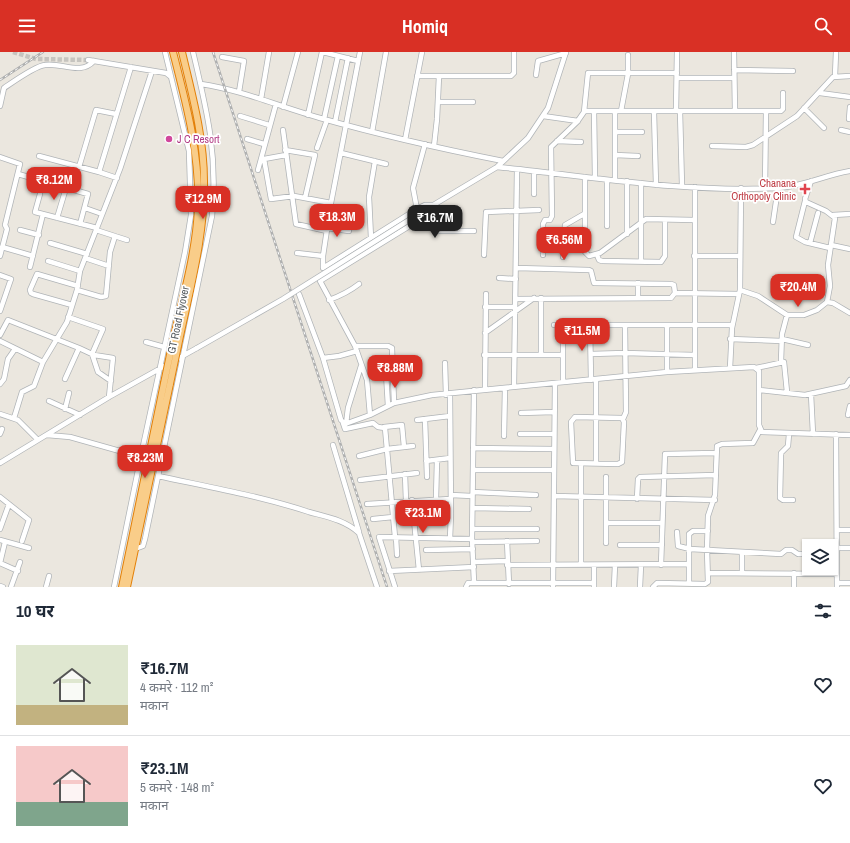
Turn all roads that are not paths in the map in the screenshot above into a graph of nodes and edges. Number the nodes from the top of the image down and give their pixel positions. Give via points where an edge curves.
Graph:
1 (165, 52) edge
2 (173, 52) edge
3 (182, 52) edge
4 (193, 52) edge
5 (269, 52) edge
6 (298, 52) edge
7 (323, 52) edge
8 (360, 52) edge
9 (386, 52) edge
10 (422, 52) edge
11 (514, 52) edge
12 (677, 52) edge
13 (734, 52) edge
14 (836, 52) edge
15 (566, 53) edge
16 (628, 55) dead end
17 (338, 56) junction
18 (222, 57) dead end
19 (348, 58) junction
20 (88, 60) tunnel mouth
21 (94, 61) junction
22 (358, 61) junction
23 (131, 66) junction
24 (734, 70) junction
25 (793, 70) dead end
26 (152, 71) junction
27 (628, 74) junction
28 (536, 75) dead end
29 (417, 76) junction
30 (439, 76) junction
31 (677, 76) junction
32 (835, 76) junction
33 (850, 76) edge
34 (171, 77) junction
35 (734, 78) junction
36 (201, 84) junction
37 (239, 92) junction
38 (783, 93) dead end
39 (820, 93) junction
40 (850, 97) edge
41 (261, 99) junction
42 (438, 102) junction
43 (473, 102) dead end
44 (276, 104) junction
45 (0, 106) edge
46 (283, 107) junction
47 (850, 107) edge
48 (804, 108) junction
49 (584, 110) junction
50 (594, 111) junction
51 (615, 111) junction
52 (621, 111) junction
53 (678, 111) junction
54 (735, 111) junction
55 (654, 112) junction
56 (766, 112) junction
57 (116, 114) junction
58 (308, 115) junction
59 (240, 116) dead end
60 (543, 116) junction
61 (849, 119) dead end
62 (326, 120) junction
63 (578, 120) junction
64 (335, 122) junction
65 (269, 125) junction
66 (346, 125) junction
67 (824, 128) dead end
68 (283, 130) dead end
69 (841, 130) dead end
70 (372, 132) junction
71 (615, 132) junction
72 (642, 132) dead end
73 (850, 132) edge
74 (766, 137) junction
75 (247, 139) dead end
76 (405, 140) junction
77 (557, 141) junction
78 (581, 142) dead end
79 (264, 144) junction
80 (424, 144) junction
81 (434, 146) junction
82 (712, 146) dead end
83 (318, 148) dead end
84 (286, 152) junction
85 (341, 153) junction
86 (615, 155) junction
87 (39, 156) dead end
88 (638, 156) dead end
89 (0, 157) edge
90 (375, 161) junction
91 (503, 161) junction
92 (386, 164) dead end
93 (79, 167) junction
94 (497, 167) junction
95 (517, 169) junction
96 (258, 170) dead end
97 (534, 171) junction
98 (850, 171) edge
99 (99, 172) junction
100 (18, 174) junction
101 (551, 174) junction
102 (585, 177) junction
103 (117, 178) junction
104 (595, 178) junction
105 (607, 180) junction
106 (615, 180) junction
107 (627, 181) junction
108 (811, 181) junction
109 (641, 183) junction
110 (656, 185) junction
111 (682, 186) junction
112 (695, 187) junction
113 (66, 188) junction
114 (741, 188) junction
115 (765, 188) junction
116 (778, 188) junction
117 (40, 194) dead end
118 (534, 194) dead end
119 (292, 196) junction
120 (305, 198) junction
121 (805, 201) junction
122 (331, 203) junction
123 (434, 204) junction
124 (85, 208) junction
125 (417, 209) junction
126 (517, 210) junction
127 (539, 210) dead end
128 (818, 213) dead end
129 (43, 214) junction
130 (102, 214) junction
131 (584, 214) junction
132 (850, 214) edge
133 (832, 215) junction
134 (57, 218) junction
135 (666, 220) junction
136 (694, 220) junction
137 (773, 222) dead end
138 (2, 224) edge
139 (80, 224) junction
140 (641, 224) junction
141 (607, 226) dead end
142 (96, 229) junction
143 (327, 229) junction
144 (20, 230) dead end
145 (349, 231) dead end
146 (474, 231) dead end
147 (627, 234) junction
148 (39, 235) junction
149 (115, 236) junction
150 (371, 238) junction
151 (127, 240) dead end
152 (50, 243) dead end
153 (810, 244) junction
154 (830, 246) junction
155 (2, 247) junction
156 (850, 248) edge
157 (297, 253) dead end
158 (484, 255) dead end
159 (543, 255) dead end
160 (597, 255) junction
161 (0, 256) edge
162 (33, 256) junction
163 (86, 256) junction
164 (323, 256) junction
165 (694, 256) junction
166 (739, 256) junction
167 (563, 257) dead end
168 (48, 261) dead end
169 (641, 261) junction
170 (109, 266) junction
171 (30, 267) dead end
172 (517, 268) junction
173 (80, 271) junction
174 (0, 275) edge
175 (499, 278) dead end
176 (516, 278) junction
177 (638, 283) junction
178 (359, 284) dead end
179 (78, 288) junction
180 (694, 292) junction
181 (739, 292) junction
182 (675, 293) junction
183 (299, 294) dead end
184 (486, 294) dead end
185 (638, 297) junction
186 (534, 298) junction
187 (541, 298) junction
188 (516, 299) junction
189 (329, 300) junction
190 (827, 302) junction
191 (72, 305) junction
192 (485, 307) junction
193 (515, 309) junction
194 (0, 311) edge
195 (850, 313) edge
196 (786, 315) junction
197 (68, 317) junction
198 (667, 324) junction
199 (695, 324) junction
200 (554, 325) dead end
201 (590, 325) junction
202 (626, 325) junction
203 (732, 326) junction
204 (485, 333) junction
205 (0, 335) edge
206 (563, 335) dead end
207 (58, 339) junction
208 (730, 339) junction
209 (782, 340) junction
210 (0, 341) edge
211 (146, 342) dead end
212 (808, 345) dead end
213 (175, 346) junction
214 (164, 347) junction
215 (79, 348) junction
216 (15, 349) junction
217 (356, 349) junction
218 (625, 353) junction
219 (92, 354) junction
220 (590, 354) junction
221 (667, 354) junction
222 (184, 355) junction
223 (484, 355) junction
224 (514, 355) junction
225 (541, 355) junction
226 (562, 355) junction
227 (695, 355) junction
228 (322, 358) junction
229 (43, 362) junction
230 (781, 362) junction
231 (445, 363) dead end
232 (361, 366) junction
233 (160, 368) junction
234 (730, 368) junction
235 (756, 368) junction
236 (695, 370) junction
237 (668, 372) junction
238 (386, 373) dead end
239 (625, 376) junction
240 (65, 379) dead end
241 (593, 379) junction
242 (850, 380) edge
243 (112, 381) junction
244 (563, 382) junction
245 (555, 383) junction
246 (0, 384) edge
247 (848, 386) edge
248 (514, 387) junction
249 (505, 388) junction
250 (485, 389) junction
251 (474, 390) junction
252 (759, 390) junction
253 (69, 392) dead end
254 (787, 392) junction
255 (448, 394) junction
256 (811, 394) junction
257 (109, 397) junction
258 (49, 402) dead end
259 (394, 403) junction
260 (388, 406) junction
261 (850, 406) edge
262 (65, 409) junction
263 (554, 412) junction
264 (521, 413) dead end
265 (0, 414) edge
266 (80, 415) junction
267 (370, 415) junction
268 (848, 415) dead end
269 (450, 416) junction
270 (596, 417) junction
271 (14, 418) junction
272 (425, 419) junction
273 (417, 420) dead end
274 (623, 420) junction
275 (345, 423) junction
276 (384, 427) junction
277 (2, 429) dead end
278 (760, 430) junction
279 (0, 434) edge
280 (520, 434) dead end
281 (554, 434) junction
282 (789, 434) junction
283 (813, 434) junction
284 (836, 434) junction
285 (47, 435) junction
286 (850, 435) edge
287 (504, 436) dead end
288 (38, 440) junction
289 (333, 445) dead end
290 (413, 446) dead end
291 (404, 447) junction
292 (473, 448) junction
293 (387, 449) junction
294 (554, 449) junction
295 (716, 453) junction
296 (359, 456) dead end
297 (141, 457) junction
298 (450, 458) junction
299 (436, 460) junction
300 (426, 461) junction
301 (0, 463) edge
302 (596, 463) junction
303 (581, 464) junction
304 (473, 470) junction
305 (554, 470) junction
306 (416, 473) dead end
307 (405, 474) junction
308 (716, 475) junction
309 (158, 476) junction
310 (390, 476) junction
311 (663, 476) junction
312 (427, 477) dead end
313 (606, 477) dead end
314 (360, 480) dead end
315 (473, 494) junction
316 (536, 495) dead end
317 (554, 496) junction
318 (0, 497) edge
319 (451, 497) junction
320 (581, 497) junction
321 (606, 498) junction
322 (436, 499) junction
323 (637, 499) junction
324 (412, 500) junction
325 (663, 500) junction
326 (715, 500) junction
327 (793, 500) dead end
328 (406, 501) junction
329 (392, 502) junction
330 (9, 504) junction
331 (367, 504) dead end
332 (472, 508) junction
333 (530, 509) dead end
334 (451, 514) junction
335 (394, 517) junction
336 (422, 517) dead end
337 (373, 519) dead end
338 (606, 523) junction
339 (662, 523) junction
340 (0, 529) edge
341 (472, 529) junction
342 (537, 529) dead end
343 (837, 530) junction
344 (850, 530) edge
345 (708, 531) junction
346 (677, 532) dead end
347 (359, 533) junction
348 (396, 537) junction
349 (414, 538) junction
350 (450, 539) junction
351 (837, 539) edge
352 (472, 540) junction
353 (2, 541) edge
354 (22, 541) dead end
355 (507, 541) junction
356 (536, 541) dead end
357 (606, 543) dead end
358 (620, 545) dead end
359 (662, 545) junction
360 (122, 547) junction
361 (29, 548) dead end
362 (838, 548) edge
363 (850, 548) edge
364 (132, 549) junction
365 (473, 549) junction
366 (688, 549) junction
367 (426, 550) dead end
368 (707, 550) junction
369 (742, 552) junction
370 (802, 554) edge
371 (397, 556) dead end
372 (20, 562) dead end
373 (473, 562) junction
374 (0, 563) edge
375 (507, 563) junction
376 (688, 564) junction
377 (554, 565) junction
378 (581, 565) junction
379 (594, 565) junction
380 (615, 565) junction
381 (641, 565) junction
382 (661, 565) junction
383 (474, 567) junction
384 (419, 570) junction
385 (18, 571) junction
386 (389, 571) junction
387 (708, 573) junction
388 (742, 573) junction
389 (794, 573) junction
390 (802, 573) edge
391 (49, 576) dead end
392 (474, 582) junction
393 (689, 583) junction
394 (850, 583) edge
395 (509, 584) junction
396 (485, 585) edge
397 (529, 585) edge
398 (554, 585) edge
399 (573, 585) edge
400 (594, 585) edge
401 (837, 585) edge
402 (0, 586) edge
403 (3, 587) edge
404 (11, 587) edge
405 (46, 587) edge
406 (114, 587) edge
407 (122, 587) edge
408 (127, 587) edge
409 (377, 587) edge
410 (394, 587) edge
411 (466, 587) edge
412 (614, 587) edge
413 (640, 587) edge
414 (653, 587) edge
415 (794, 587) edge

1 - 34 street
2 - 213 highway, GT Road Flyover via 191,123 198,187 194,246
3 - 213 highway, GT Road Flyover via 198,122 204,181 199,247
4 - 36 street
5 - 41 street
6 - 46 street
7 - 17 street
7 - 58 street
8 - 22 street
9 - 70 street
10 - 29 street
11 - 30 street via 512,75
12 - 31 street
13 - 24 street
14 - 32 street
15 - 28 street via 538,61
15 - 60 street via 559,79
16 - 27 street
17 - 19 street
17 - 62 street
18 - 37 street via 244,61
19 - 22 street
19 - 64 street
20 - 21 street
21 - 23 street
21 - 45 street via 88,66 77,68 47,64 40,66 5,87
22 - 66 street
23 - 26 street
23 - 57 street
24 - 25 street
24 - 35 street
26 - 34 street via 166,73
26 - 103 street
27 - 31 street
27 - 49 street via 588,73
27 - 52 street
29 - 30 street
29 - 76 street
30 - 42 street
31 - 35 street
31 - 53 street
32 - 33 street
32 - 39 street
34 - 214 street via 189,151 191,215
35 - 54 street
36 - 37 street
36 - 222 street via 213,149 213,203
37 - 41 street
38 - 56 street via 783,110
39 - 40 street
39 - 48 street
41 - 44 street
42 - 43 street
42 - 81 street
44 - 46 street
44 - 65 street
46 - 58 street
47 - 61 street
48 - 67 street
48 - 74 street
49 - 50 street
49 - 63 street
50 - 51 street
50 - 104 street
51 - 52 street
51 - 71 street
52 - 55 street
53 - 54 street
53 - 55 street
53 - 111 street
54 - 56 street
55 - 110 street
56 - 74 street
57 - 93 street via 96,110
57 - 99 street
58 - 62 street
59 - 65 street
60 - 63 street
60 - 91 street via 528,138
62 - 64 street
62 - 83 street
63 - 77 street
64 - 66 street
65 - 79 street
66 - 70 street
66 - 85 street
68 - 84 street
69 - 73 street
70 - 76 street
71 - 72 street
71 - 86 street
74 - 82 street via 746,147
74 - 115 street
75 - 79 street
76 - 80 street
77 - 78 street
77 - 101 street via 551,147
79 - 96 street
80 - 81 street
80 - 125 street via 413,188
81 - 91 street
84 - 119 street
84 - 119 street via 266,158 264,161 271,199
84 - 120 street via 315,155
85 - 90 street
85 - 122 street
86 - 88 street
86 - 106 street
87 - 93 street
89 - 100 street via 20,163
90 - 92 street
90 - 150 street via 369,197
91 - 94 street
93 - 99 street
94 - 95 street
94 - 123 street
95 - 97 street
95 - 126 street
97 - 101 street
97 - 118 street
98 - 108 street
99 - 103 street
100 - 113 street
100 - 138 street
101 - 102 street
101 - 159 street via 552,216 543,224
102 - 104 street
102 - 131 street
103 - 130 street
104 - 105 street
105 - 106 street
105 - 141 street
106 - 107 street
107 - 109 street
107 - 147 street
108 - 116 street
108 - 121 street
109 - 110 street
109 - 140 street
110 - 111 street
111 - 112 street
112 - 114 street
112 - 136 street
113 - 124 street via 88,194
113 - 134 street
114 - 115 street
114 - 166 street
115 - 116 street
116 - 137 street
117 - 129 street via 35,211
119 - 120 street
119 - 143 street via 296,224
120 - 122 street
121 - 133 street
121 - 153 street via 796,235 799,240
122 - 143 street
123 - 125 street
123 - 146 street via 435,231
123 - 189 street via 429,214 320,281
123 - 222 street, bridge via 299,289
124 - 130 street
124 - 139 street
125 - 150 street
126 - 127 street
126 - 158 street via 486,212
126 - 172 street
128 - 153 street
129 - 134 street
129 - 148 street
130 - 142 street
131 - 160 street via 585,252 589,256
131 - 167 street via 565,225
132 - 133 street
133 - 154 street via 835,219
134 - 139 street
135 - 136 street
135 - 140 street via 646,219
135 - 169 street via 665,259 661,262
136 - 165 street
138 - 155 street via 7,229
139 - 142 street
140 - 147 street
140 - 169 street
142 - 149 street
142 - 163 street
143 - 145 street
143 - 164 street
144 - 148 street
147 - 160 street
148 - 162 street
149 - 151 street
149 - 170 street
150 - 164 street via 323,268
152 - 163 street
153 - 154 street
154 - 156 street
154 - 190 street via 830,286
155 - 161 street
155 - 162 street
157 - 164 street
160 - 169 street via 600,261
162 - 171 street
163 - 170 street
163 - 173 street
165 - 166 street
165 - 180 street
166 - 181 street
168 - 173 street
170 - 179 street via 106,296 101,297
172 - 176 street
172 - 177 street via 589,270 594,283
173 - 179 street
174 - 194 street via 11,279
175 - 176 street
176 - 188 street
177 - 182 street via 673,284
177 - 185 street
178 - 189 street via 341,296
179 - 191 street
179 - 191 street via 37,274 30,290 33,294
180 - 181 street
180 - 182 street
180 - 199 street
181 - 196 street via 758,296
181 - 203 street
182 - 185 street via 670,298
183 - 228 street
184 - 192 street
185 - 187 street
186 - 187 street
186 - 188 street
186 - 193 street
187 - 225 street
188 - 193 street
189 - 217 street
190 - 195 street
190 - 196 street via 817,310 804,315
191 - 197 street
192 - 193 street
192 - 204 street
193 - 204 street
193 - 224 street
196 - 209 street
197 - 207 street
197 - 219 street via 103,328
198 - 199 street
198 - 202 street
198 - 221 street
199 - 203 street
199 - 227 street
200 - 201 street
201 - 202 street
201 - 220 street
202 - 218 street
203 - 208 street
204 - 223 street
205 - 207 street via 8,320
206 - 226 street
207 - 215 street
207 - 229 street
208 - 209 street
208 - 234 street
209 - 212 street
209 - 230 street
210 - 216 street
211 - 214 street
213 - 364 highway, GT Road Flyover, bridge
214 - 233 street
215 - 219 street
215 - 240 street
216 - 229 street
216 - 246 street via 8,359 5,376
217 - 228 street via 339,356
217 - 232 street
217 - 259 street via 388,346 392,348
218 - 220 street
218 - 221 street
218 - 239 street
219 - 243 street via 98,372
219 - 243 street via 113,358
220 - 241 street
221 - 227 street
221 - 237 street
222 - 233 street
222 - 309 street
223 - 224 street
223 - 250 street
224 - 225 street
224 - 248 street
225 - 226 street
226 - 244 street
227 - 236 street
228 - 275 street via 341,420
229 - 271 street via 34,386 22,392
230 - 235 street
230 - 254 street via 784,363
231 - 255 street
232 - 267 street via 367,380
232 - 275 street
233 - 257 street
233 - 297 street
234 - 235 street
234 - 236 street
235 - 252 street via 759,371
236 - 237 street
237 - 239 street
238 - 260 street
239 - 241 street
239 - 274 street via 626,412
241 - 244 street
241 - 270 street
242 - 247 street
243 - 257 street
244 - 245 street
245 - 248 street
245 - 263 street
247 - 256 street
248 - 249 street
249 - 250 street
249 - 287 street
250 - 251 street
251 - 255 street
251 - 292 street
252 - 254 street
252 - 278 street
253 - 262 street
254 - 256 street
255 - 259 street
255 - 269 street
256 - 283 street
257 - 266 street
258 - 262 street
259 - 260 street
260 - 267 street
261 - 268 street
262 - 266 street
263 - 264 street
263 - 281 street
265 - 271 street
266 - 285 street
267 - 275 street
269 - 272 street
269 - 298 street
270 - 274 street via 619,417
270 - 302 street
270 - 303 street via 575,417 571,420 572,461
271 - 288 street
272 - 273 street
272 - 300 street
274 - 302 street via 622,462
275 - 276 street via 345,430 373,423 378,427
276 - 291 street via 402,425
276 - 293 street
277 - 279 street
278 - 282 street
278 - 295 street via 753,443 719,445
280 - 281 street
281 - 294 street
282 - 283 street
282 - 327 street via 788,446 781,453 780,498
283 - 284 street
284 - 286 street
284 - 343 street
285 - 288 street
285 - 297 street via 70,437
288 - 301 street
289 - 347 street
290 - 291 street
291 - 293 street
292 - 294 street
292 - 304 street
293 - 296 street
293 - 310 street
294 - 305 street
295 - 308 street
295 - 311 street via 666,453
297 - 360 street
298 - 299 street
298 - 319 street
299 - 300 street
299 - 322 street
300 - 312 street
302 - 303 street
303 - 320 street
304 - 305 street
304 - 315 street
305 - 317 street
306 - 307 street
307 - 310 street
307 - 328 street
308 - 311 street
308 - 326 street
309 - 347 street via 278,502 342,521
309 - 364 street via 143,546
310 - 314 street
310 - 329 street
311 - 323 street via 639,477
311 - 325 street
313 - 321 street
315 - 316 street
315 - 319 street
315 - 332 street
317 - 320 street
317 - 377 street
318 - 330 street
319 - 322 street
319 - 334 street
320 - 321 street
320 - 378 street
321 - 323 street
321 - 338 street
322 - 324 street
323 - 325 street
324 - 328 street
324 - 349 street
325 - 326 street
325 - 339 street
326 - 345 street via 709,513
328 - 329 street
329 - 331 street
329 - 335 street
330 - 340 street
330 - 354 street via 29,520
332 - 333 street
332 - 341 street
334 - 336 street
334 - 350 street
335 - 337 street
335 - 348 street
338 - 339 street
338 - 357 street
339 - 359 street
341 - 342 street
341 - 352 street
343 - 344 street
343 - 351 street
345 - 366 street via 691,532
345 - 368 street
346 - 366 street via 677,544
347 - 409 street
348 - 349 street
348 - 371 street
348 - 386 street via 378,538
349 - 350 street
349 - 384 street
350 - 352 street
352 - 355 street
352 - 365 street
353 - 361 street
353 - 374 street
355 - 356 street
355 - 375 street
358 - 359 street
359 - 382 street
360 - 364 highway
360 - 406 street
362 - 363 street
364 - 407 highway, GT Road Flyover
364 - 408 highway, GT Road Flyover
365 - 367 street
365 - 373 street
366 - 368 street
366 - 376 street
368 - 369 street
368 - 387 street
369 - 370 street via 781,554 786,550 792,550
369 - 388 street
372 - 385 street
373 - 375 street
373 - 383 street
374 - 385 street
375 - 377 street
375 - 395 street
376 - 382 street
376 - 393 street
377 - 378 street
377 - 398 street
378 - 379 street
379 - 380 street
379 - 400 street
380 - 381 street
380 - 412 street
381 - 382 street
381 - 413 street
383 - 384 street
383 - 392 street
384 - 386 street
385 - 404 street
386 - 410 street
387 - 388 street
387 - 393 street via 708,583
388 - 389 street
389 - 390 street
389 - 415 street
391 - 405 street
392 - 396 street
392 - 411 street via 466,583
393 - 414 street via 657,583
394 - 401 street
395 - 396 street
395 - 397 street
397 - 398 street
398 - 399 street
399 - 400 street
402 - 403 street

